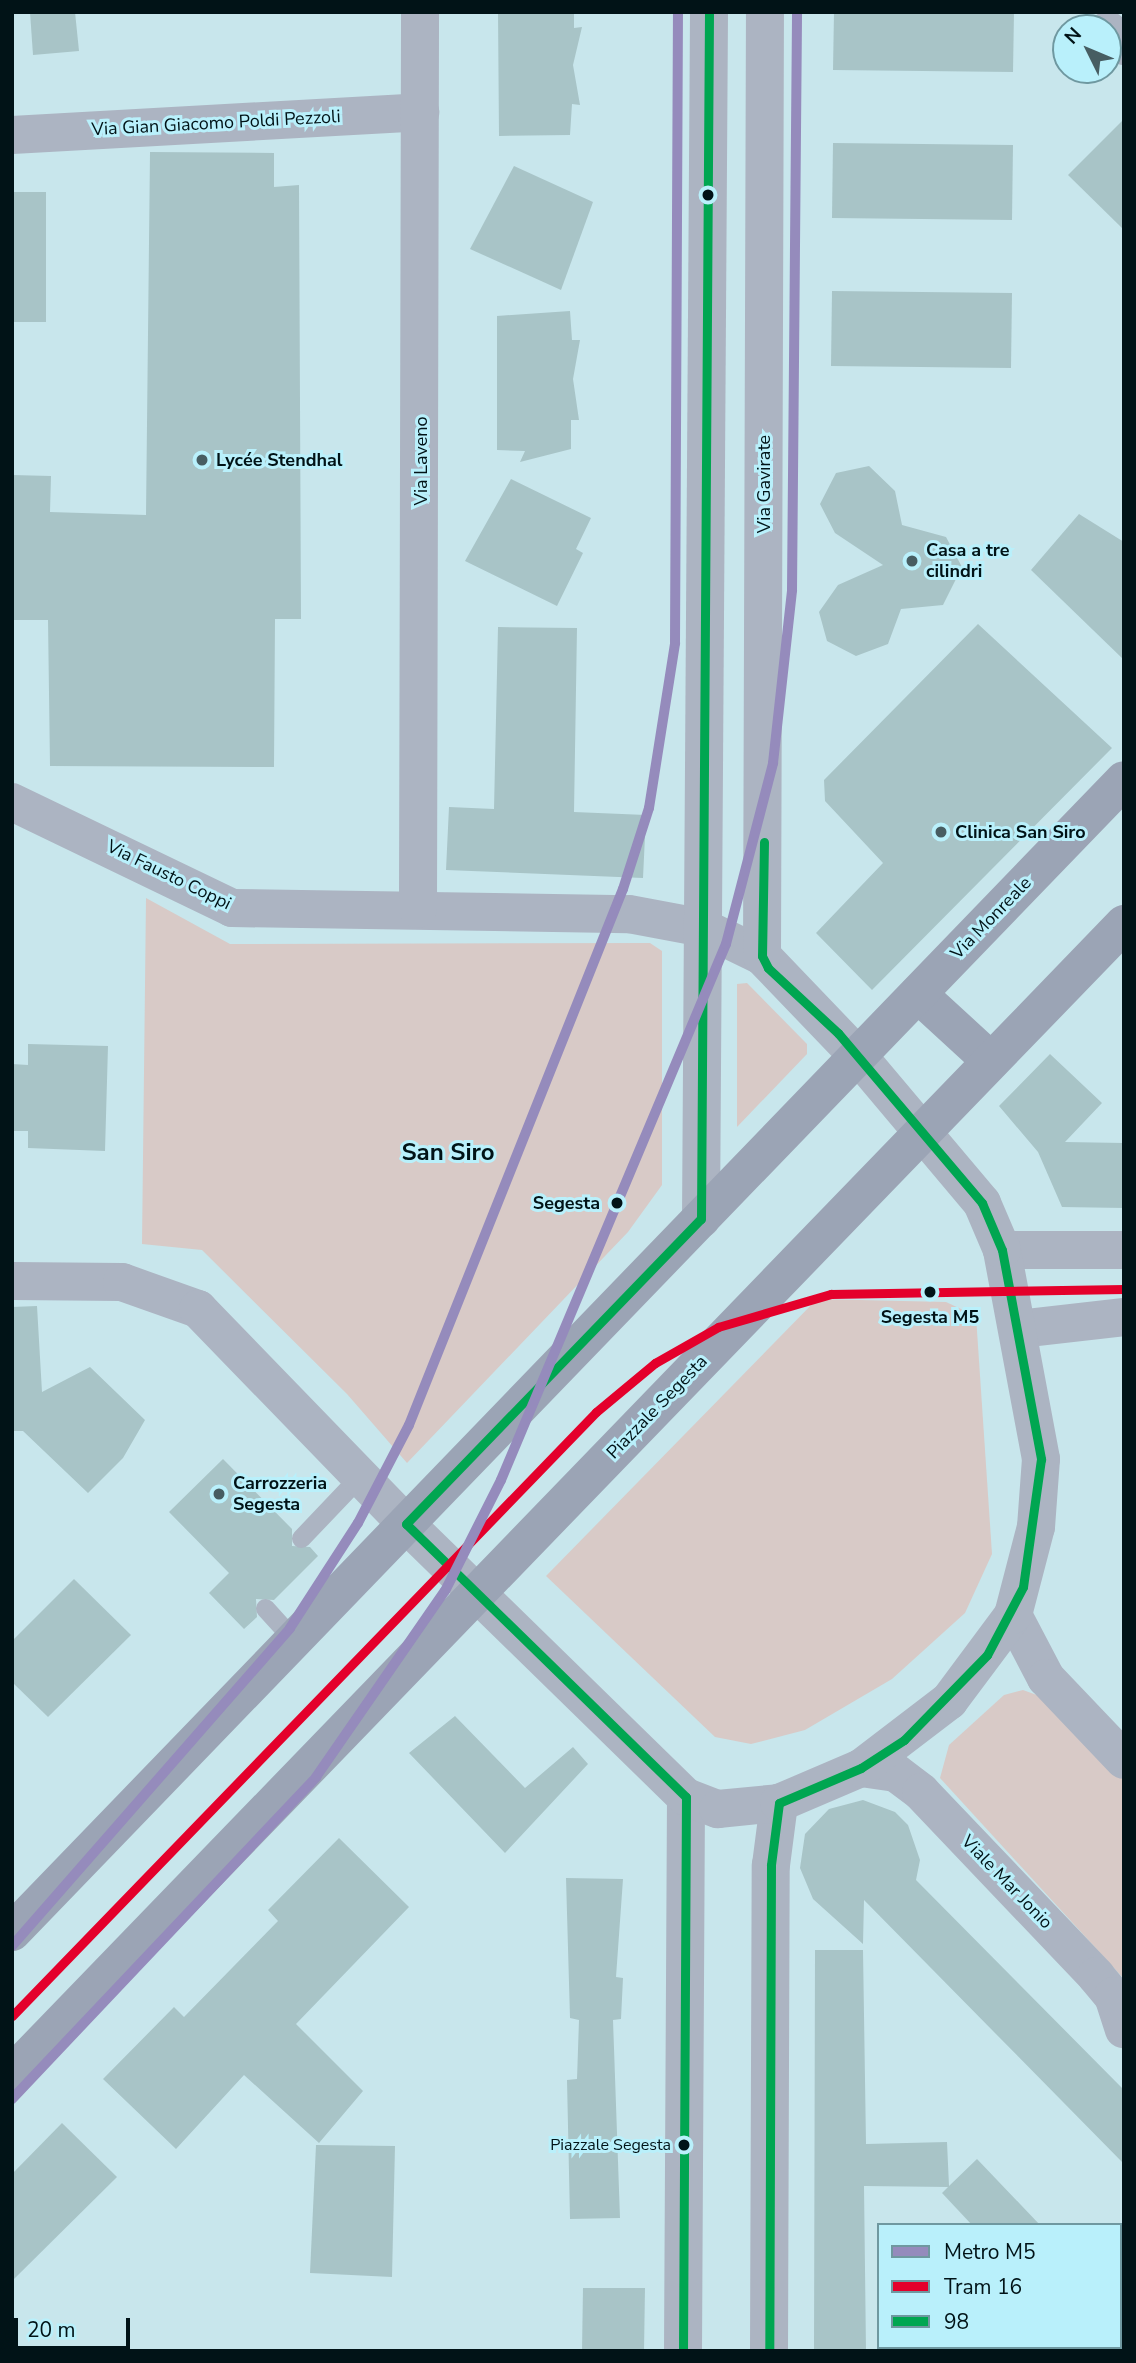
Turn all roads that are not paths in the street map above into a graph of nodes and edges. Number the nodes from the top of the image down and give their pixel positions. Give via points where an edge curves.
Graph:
1 (420, 12) edge
2 (709, 12) edge
3 (765, 12) edge
4 (420, 112) junction
5 (12, 135) edge
6 (1124, 780) edge
7 (12, 802) edge
8 (418, 909) junction
9 (1124, 923) edge
10 (704, 928) junction
11 (762, 956) junction
12 (918, 994) junction
13 (858, 1056) junction
14 (991, 1061) junction
15 (925, 1130) junction
16 (701, 1219) junction
17 (1002, 1250) junction
18 (1124, 1250) edge
19 (12, 1281) edge
20 (1124, 1317) edge
21 (1019, 1329) junction
22 (359, 1477) junction
23 (406, 1524) junction
24 (301, 1538) dead end
25 (477, 1592) junction
26 (265, 1608) dead end
27 (1013, 1615) junction
28 (294, 1640) junction
29 (1124, 1760) edge
30 (861, 1768) junction
31 (687, 1797) junction
32 (779, 1803) junction
33 (12, 1932) edge
34 (1124, 2029) edge
35 (12, 2074) edge
36 (683, 2351) edge
37 (769, 2351) edge

1 - 4 street, Via Laveno
2 - 10 street
3 - 11 street, Via Gavirate
4 - 5 street, Via Gian Giacomo Poldi Pezzoli
4 - 8 street, Via Laveno
6 - 12 main road, Via Monreale
7 - 8 street, Via Fausto Coppi via 232,908
8 - 10 street via 629,914
9 - 14 main road
10 - 11 street
10 - 16 street
11 - 13 street
12 - 13 main road, Via Monreale
12 - 14 main road
13 - 15 street
13 - 16 main road
14 - 15 main road
15 - 17 street via 982,1203
15 - 25 main road, Piazzale Segesta
16 - 23 main road
17 - 18 street
17 - 21 street
19 - 22 street via 122,1282 198,1309
20 - 21 street
21 - 27 street via 1041,1459 1036,1527
22 - 23 street
22 - 24 lane
23 - 25 street
23 - 28 main road
25 - 31 street
25 - 35 main road, Piazzale Segesta
26 - 28 lane
27 - 29 street via 1046,1678
27 - 30 street via 949,1701
28 - 33 main road
30 - 32 street
30 - 34 street, Viale Mar Jonio via 896,1773 921,1792 1096,1976 1113,1996
31 - 32 street via 728,1810
31 - 36 street
32 - 37 street via 771,1865

